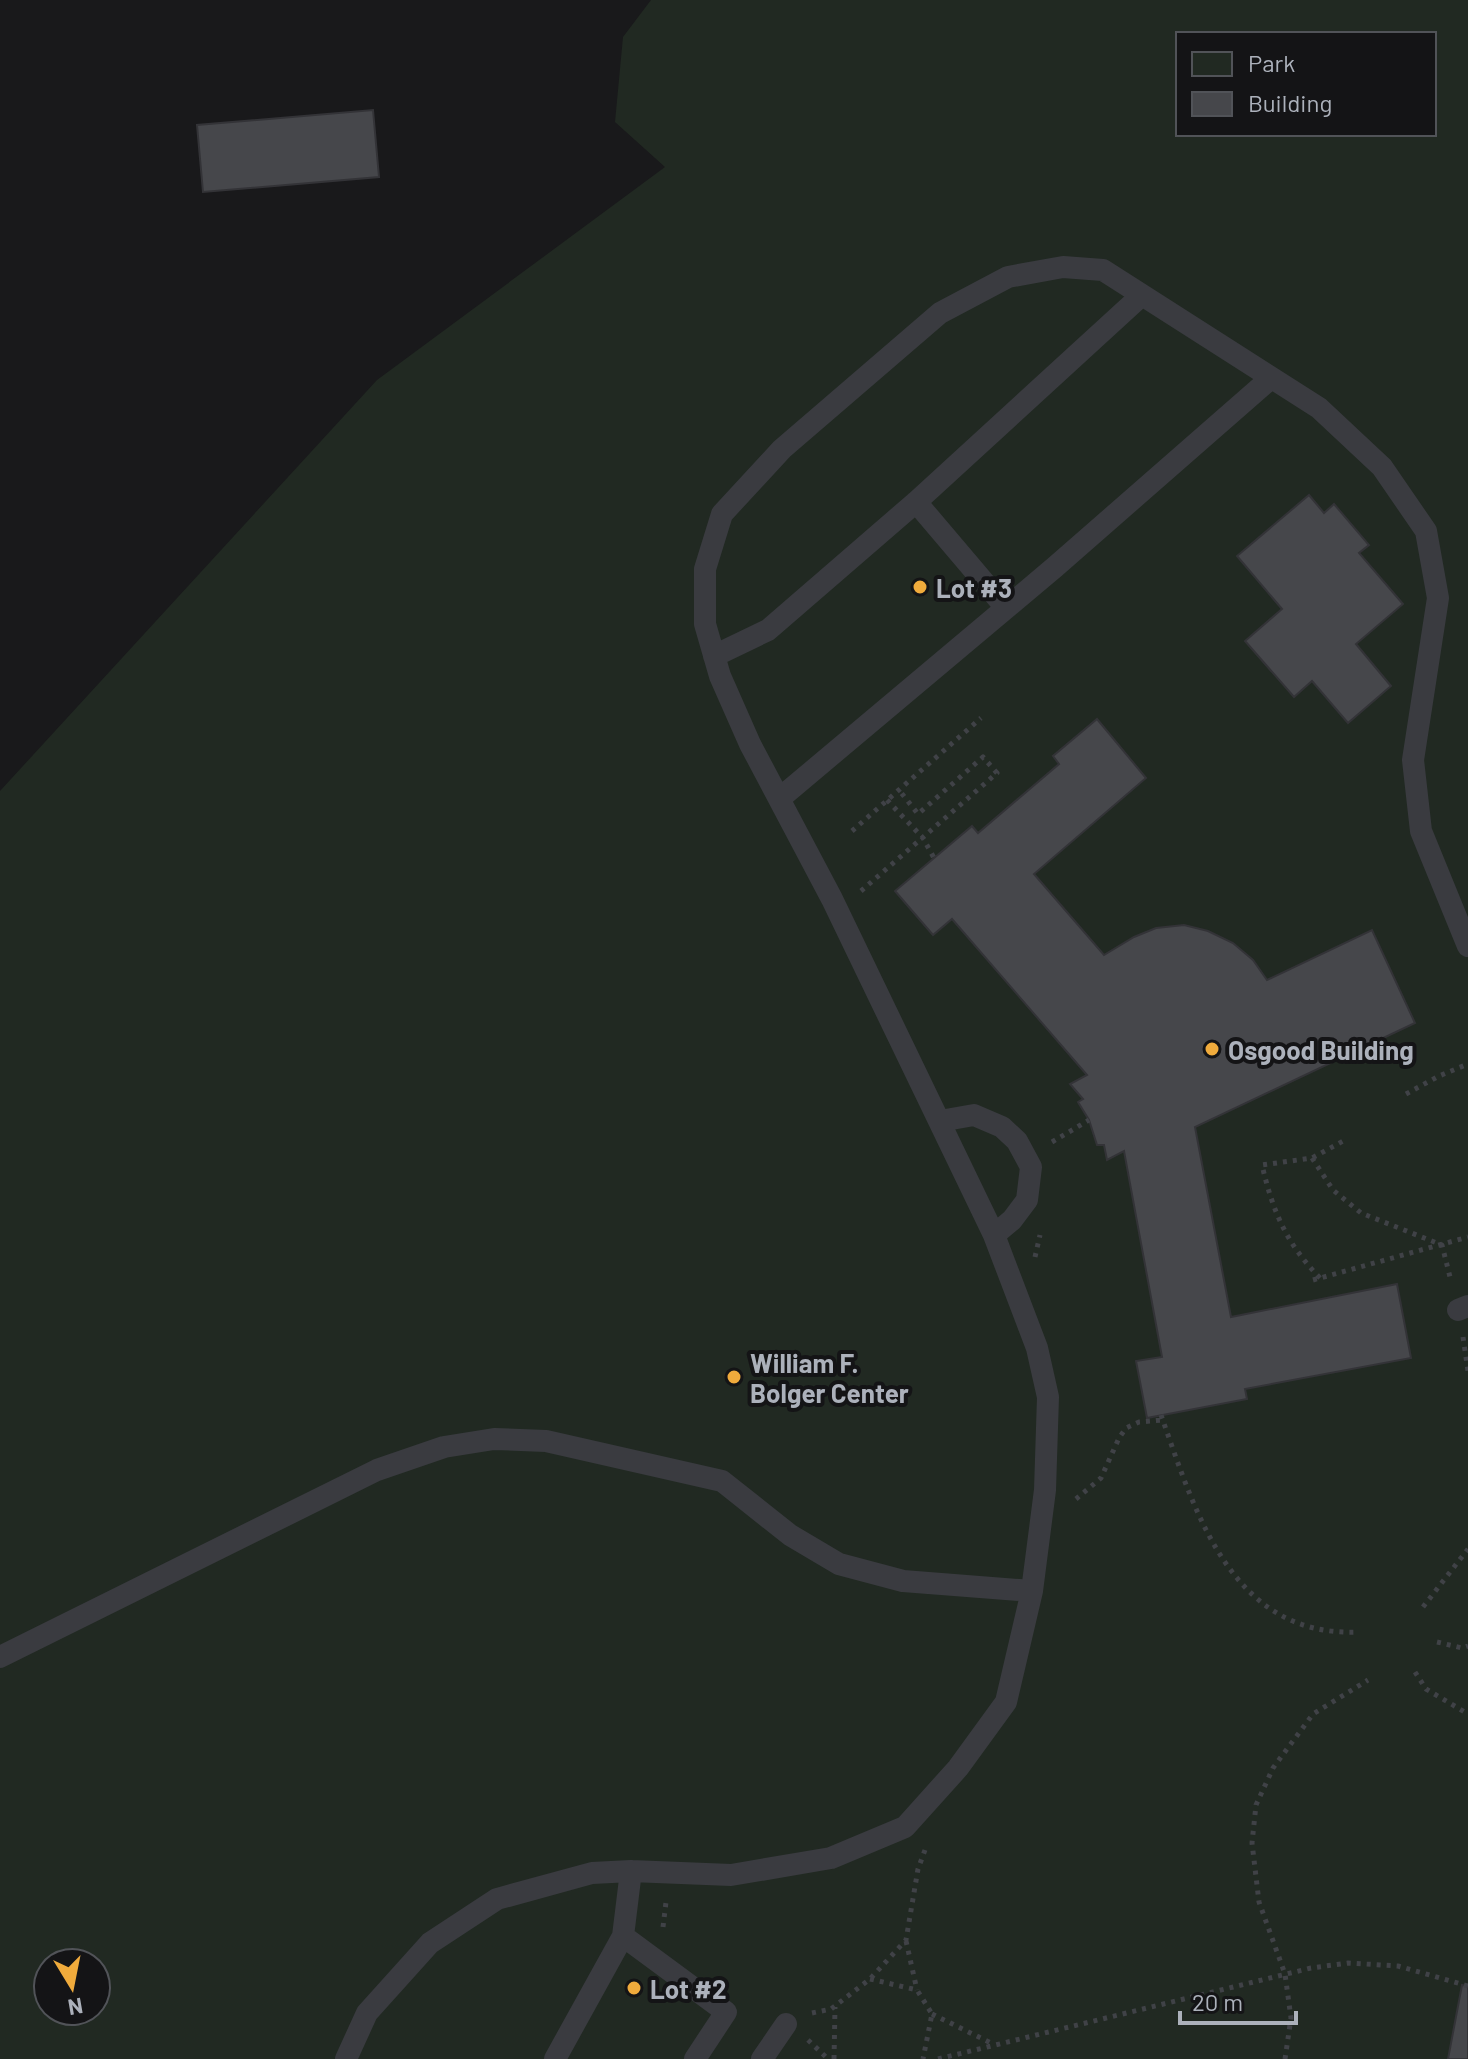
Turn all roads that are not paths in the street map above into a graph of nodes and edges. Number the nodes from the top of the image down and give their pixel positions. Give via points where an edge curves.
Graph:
1 (1142, 295) junction
2 (1271, 378) junction
3 (916, 502) junction
4 (1006, 608) junction
5 (714, 656) junction
6 (779, 799) junction
7 (1468, 946) edge
8 (940, 1121) junction
9 (994, 1235) junction
10 (1032, 1591) junction
11 (0, 1657) edge
12 (631, 1871) junction
13 (623, 1936) junction
14 (786, 2024) road end
15 (346, 2059) edge
16 (555, 2059) edge
17 (695, 2059) edge
18 (762, 2059) edge

1 - 2 lane
1 - 3 lane
1 - 5 lane via 1103,270 1063,267 1008,277 940,313 782,449 722,514 705,569 705,624
2 - 4 lane
2 - 7 lane via 1319,408 1382,467 1426,531 1438,598 1413,760 1421,831
3 - 4 lane
3 - 5 lane via 768,630
4 - 6 lane
5 - 6 lane
6 - 8 lane
8 - 9 lane
8 - 9 lane via 974,1115 1002,1127 1031,1167 1027,1200
9 - 10 lane via 1037,1348 1048,1397 1045,1490
10 - 11 lane via 903,1581 839,1564 790,1535 722,1481 546,1441 494,1439 444,1447 377,1470
10 - 12 lane via 1006,1702 958,1768 905,1827 831,1858 731,1875
12 - 13 lane
12 - 15 lane via 592,1873 497,1899 441,1935 367,2013
13 - 16 lane
13 - 17 lane via 726,2012
14 - 18 lane

